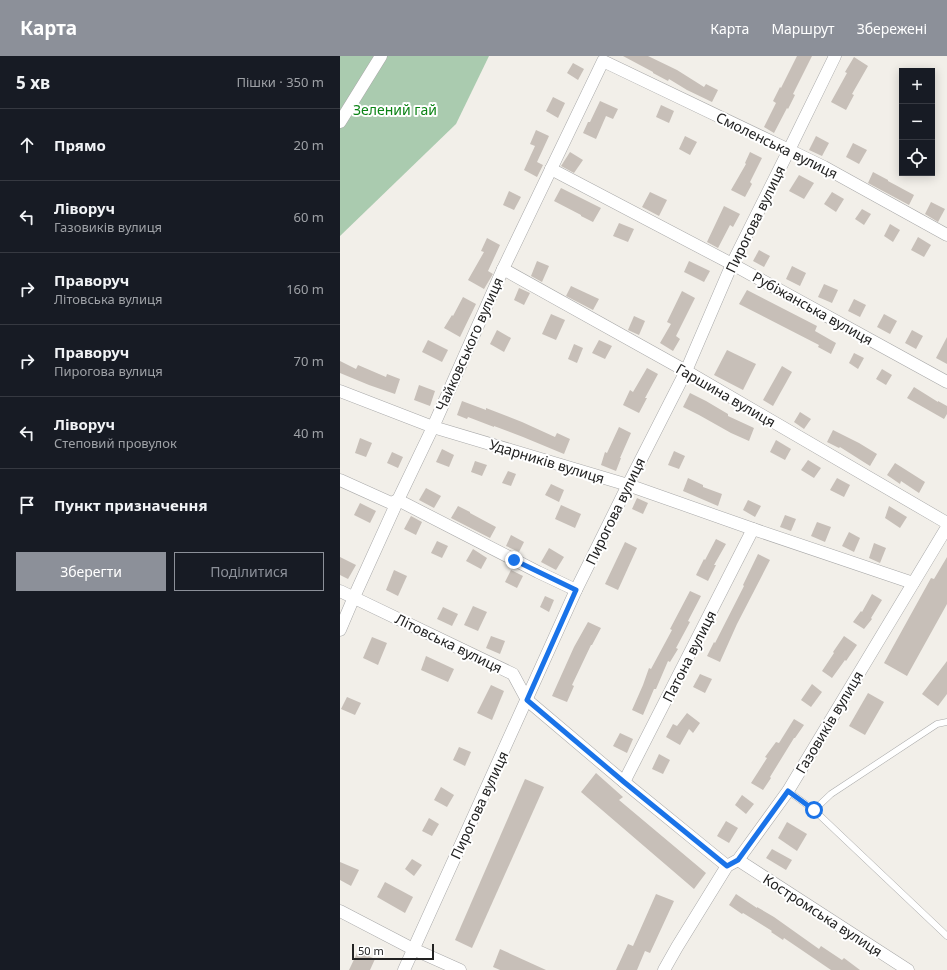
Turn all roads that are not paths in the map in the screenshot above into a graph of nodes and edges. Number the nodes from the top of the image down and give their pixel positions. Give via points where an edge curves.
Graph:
1 (381, 56) edge
2 (835, 56) edge
3 (604, 61) joint
4 (340, 122) edge
5 (789, 150) junction
6 (551, 169) junction
7 (947, 235) edge
8 (732, 264) junction
9 (503, 269) junction
10 (686, 371) junction
11 (947, 382) edge
12 (340, 391) edge
13 (432, 427) junction
14 (340, 480) edge
15 (628, 485) junction
16 (398, 500) junction
17 (947, 523) edge
18 (947, 527) edge
19 (753, 529) junction
20 (913, 583) junction
21 (576, 590) junction
22 (340, 591) edge
23 (354, 597) junction
24 (340, 630) edge
25 (527, 700) junction
26 (947, 722) edge
27 (624, 782) junction
28 (788, 791) junction
29 (814, 810) junction
30 (738, 860) junction
31 (727, 866) junction
32 (340, 911) edge
33 (947, 936) edge
34 (413, 949) junction
35 (404, 970) edge
36 (460, 970) edge
37 (664, 970) edge
38 (908, 970) edge

1 - 4 street
2 - 5 street, Пирогова вулиця
3 - 5 street, Смоленська вулиця
3 - 6 street, Чайковського вулиця
5 - 7 street, Смоленська вулиця
5 - 8 street, Пирогова вулиця
6 - 8 street, Рубіжанська вулиця
6 - 9 street, Чайковського вулиця
8 - 10 street, Пирогова вулиця
8 - 11 street, Рубіжанська вулиця
9 - 10 street, Гаршина вулиця
9 - 13 street, Чайковського вулиця
10 - 15 street, Пирогова вулиця
10 - 17 street, Гаршина вулиця
12 - 13 street, Ударників вулиця
13 - 15 street, Ударників вулиця
13 - 16 street, Чайковського вулиця
14 - 16 street via 392,503
15 - 19 street, Ударників вулиця
15 - 21 street, Пирогова вулиця
16 - 21 street
16 - 23 street, Чайковського вулиця
18 - 20 street, Газовиків вулиця
19 - 20 street, Ударників вулиця
19 - 27 street, Патона вулиця
20 - 28 street, Газовиків вулиця
21 - 25 street, Пирогова вулиця
22 - 23 street, Літовська вулиця
23 - 24 street, Чайковського вулиця
23 - 25 street, Літовська вулиця via 513,674
25 - 27 street, Літовська вулиця
25 - 34 street, Пирогова вулиця
26 - 29 lane via 938,724 837,790
27 - 31 street, Літовська вулиця
28 - 29 lane
28 - 30 street, Газовиків вулиця
29 - 33 lane
30 - 31 street, Газовиків вулиця
30 - 38 street, Костромська вулиця
31 - 37 street, Газовиків вулиця
32 - 34 street
34 - 35 street, Пирогова вулиця
34 - 36 street

